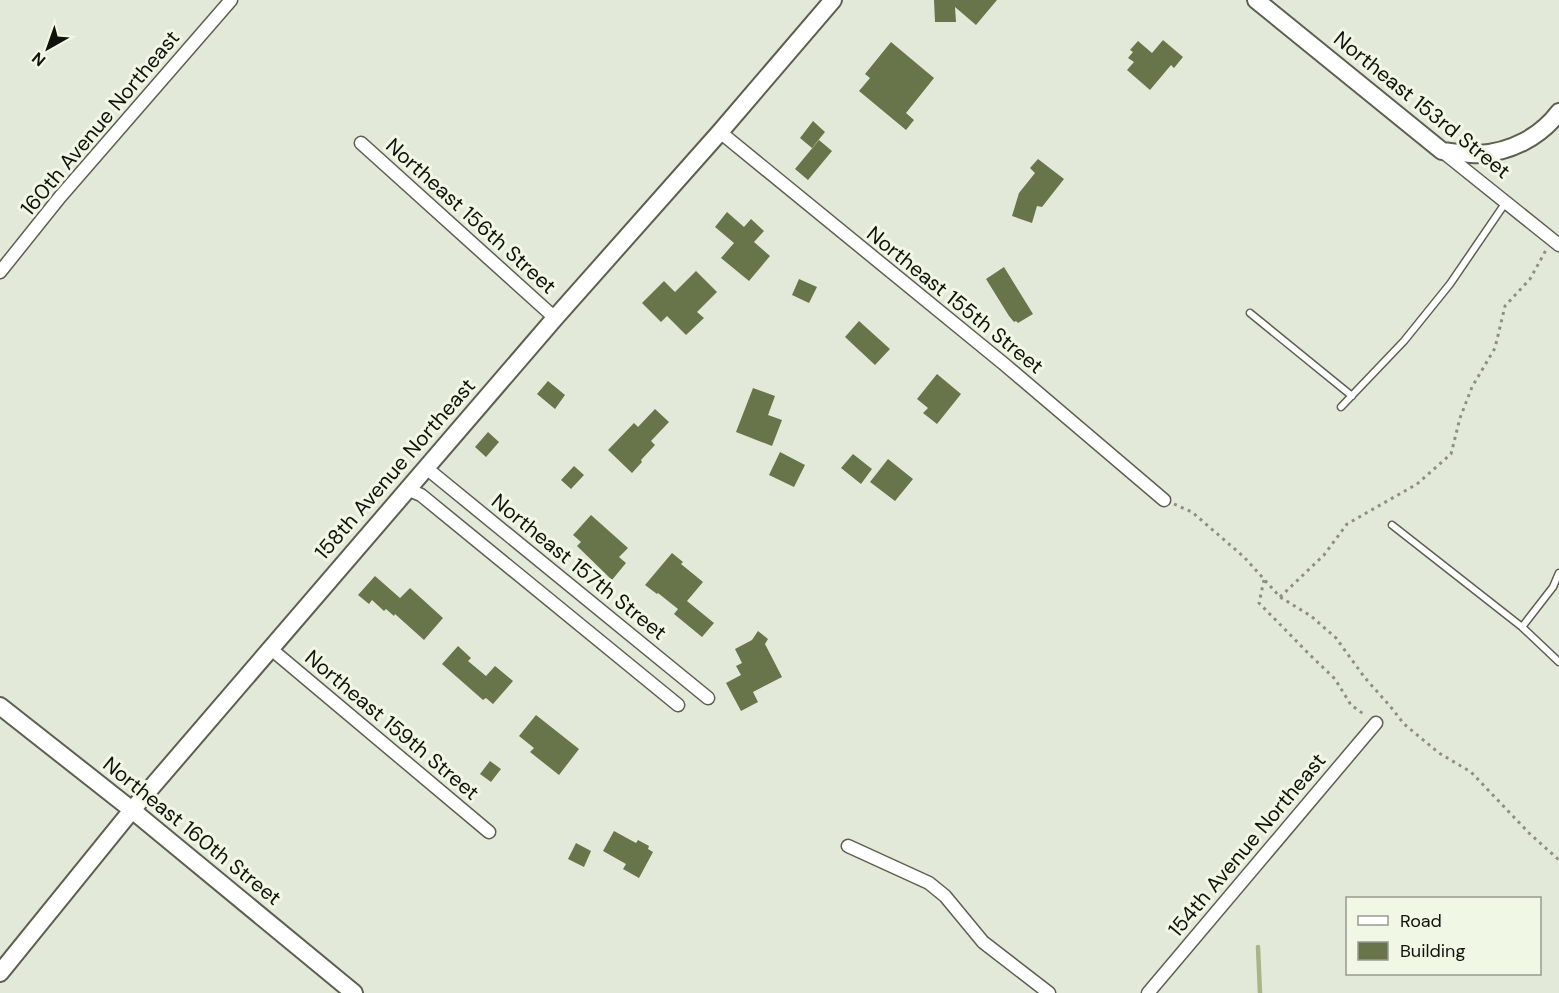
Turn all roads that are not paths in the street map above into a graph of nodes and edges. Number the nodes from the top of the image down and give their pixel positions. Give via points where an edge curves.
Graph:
1 (231, 0) edge
2 (833, 0) edge
3 (1256, 0) edge
4 (1559, 112) edge
5 (720, 132) junction
6 (361, 143) dead end
7 (1442, 151) junction
8 (1506, 202) junction
9 (1555, 242) edge
10 (0, 272) edge
11 (1250, 313) dead end
12 (555, 318) junction
13 (1352, 396) junction
14 (1341, 407) dead end
15 (425, 467) junction
16 (407, 489) junction
17 (1164, 500) road end
18 (1392, 525) dead end
19 (1559, 573) edge
20 (1522, 627) junction
21 (271, 649) junction
22 (1559, 662) edge
23 (708, 698) dead end
24 (678, 705) dead end
25 (0, 706) edge
26 (1376, 723) road end
27 (132, 810) junction
28 (489, 832) dead end
29 (848, 846) dead end
30 (0, 974) edge
31 (354, 993) edge
32 (1049, 993) edge
33 (1148, 993) edge

1 - 10 street, 160th Avenue Northeast
2 - 5 street, 158th Avenue Northeast
3 - 7 street, Northeast 153rd Street
4 - 7 street via 1551,123 1525,141 1502,151
5 - 12 street, 158th Avenue Northeast
5 - 17 street, Northeast 155th Street via 1004,363
6 - 12 street, Northeast 156th Street
7 - 8 street, Northeast 153rd Street
8 - 9 street, Northeast 153rd Street
8 - 13 lane via 1450,284
11 - 13 lane
12 - 15 street, 158th Avenue Northeast
13 - 14 lane
15 - 16 street, 158th Avenue Northeast
15 - 23 street, Northeast 157th Street
16 - 21 street, 158th Avenue Northeast
16 - 24 street via 421,495
18 - 20 lane
19 - 20 lane
20 - 22 lane
21 - 27 street, 158th Avenue Northeast
21 - 28 street, Northeast 159th Street
25 - 27 street, Northeast 160th Street
26 - 33 street, 154th Avenue Northeast
27 - 30 street, 158th Avenue Northeast
27 - 31 street, Northeast 160th Street
29 - 32 street via 929,883 945,896 982,942

